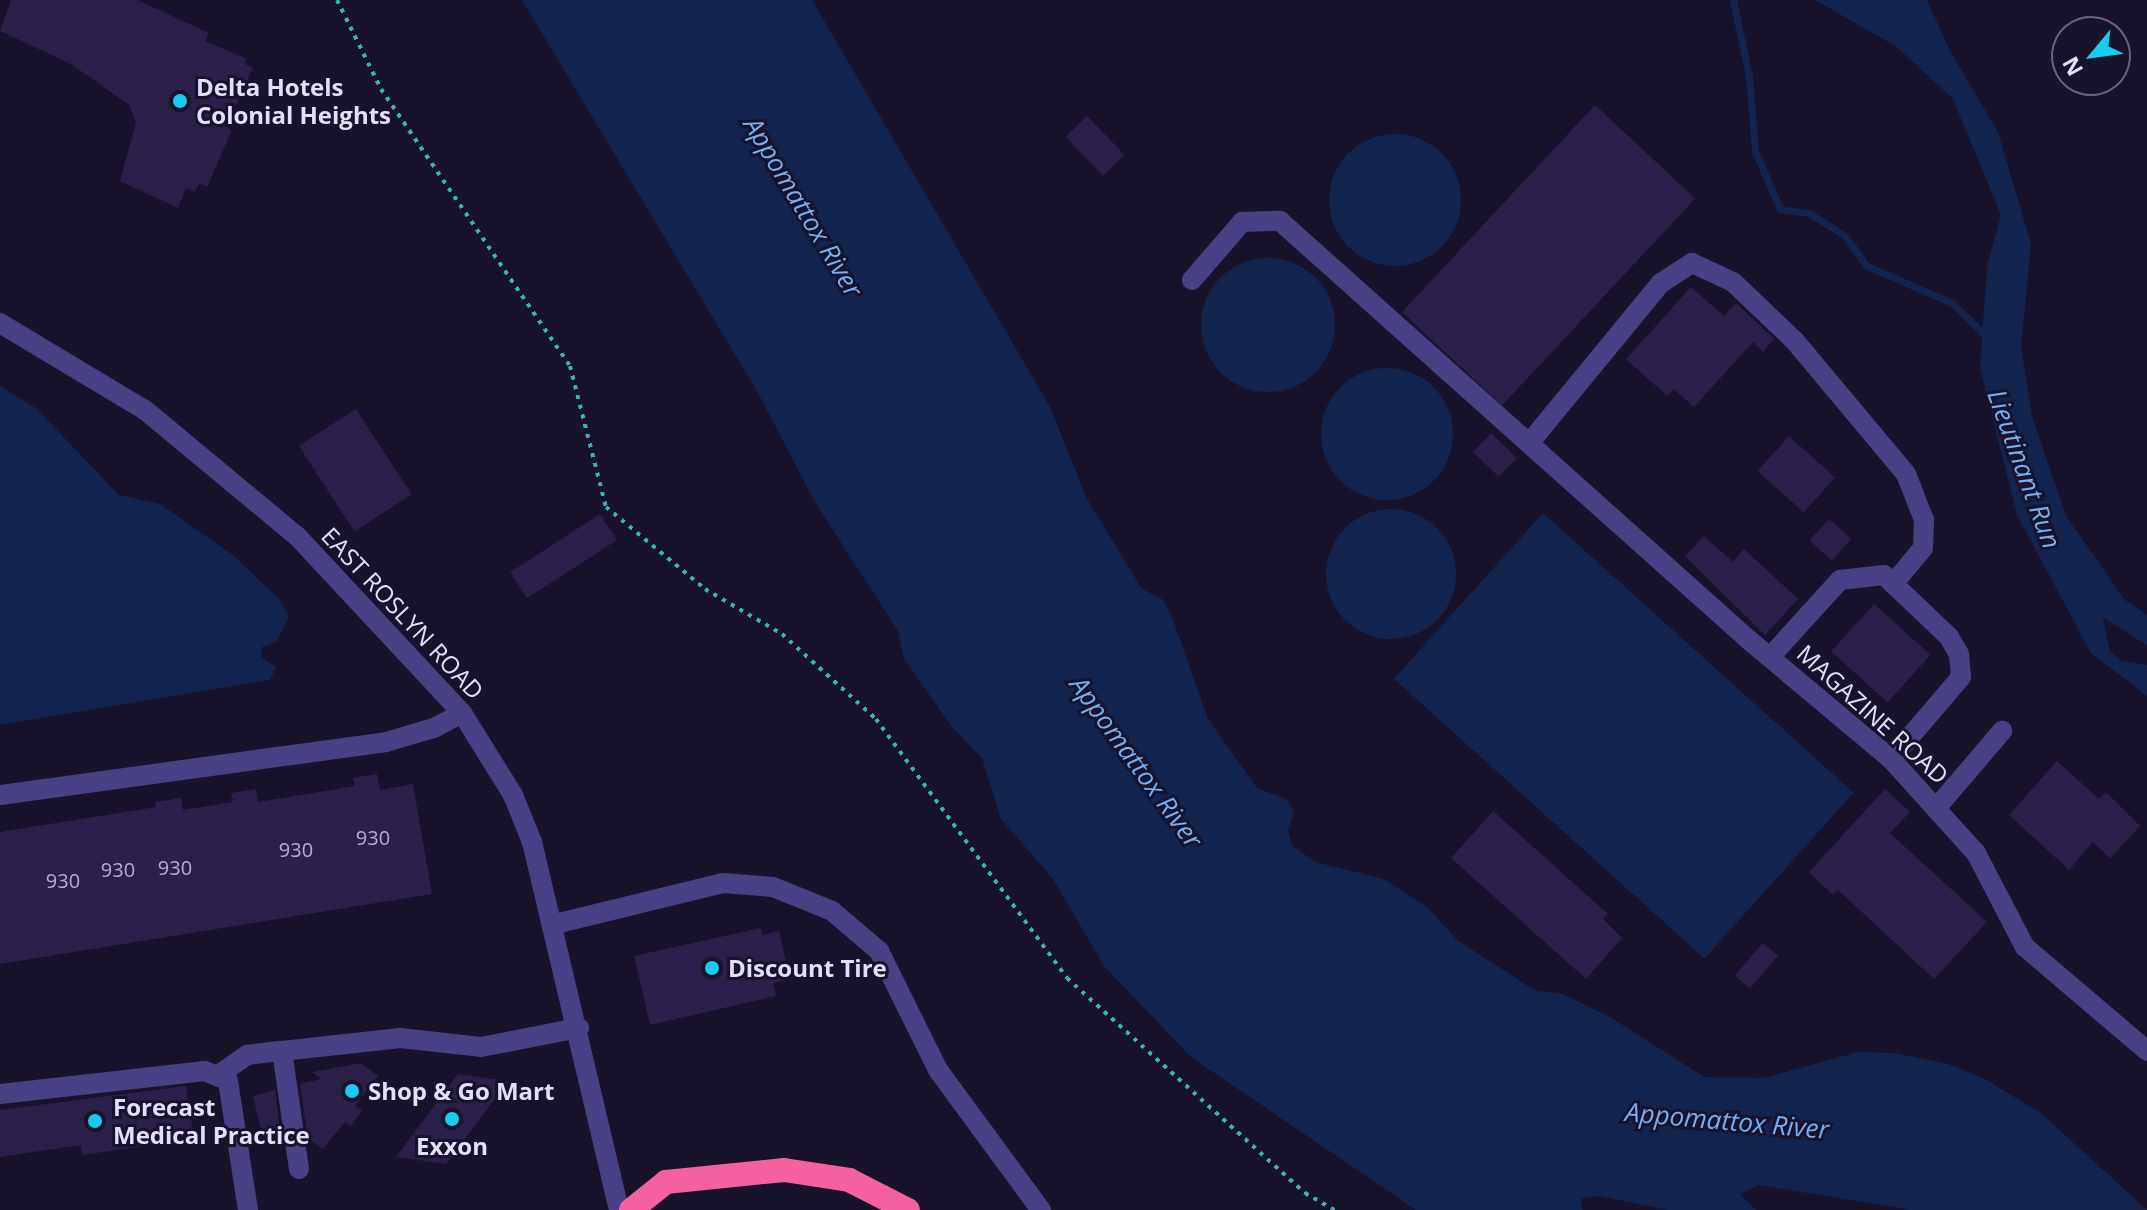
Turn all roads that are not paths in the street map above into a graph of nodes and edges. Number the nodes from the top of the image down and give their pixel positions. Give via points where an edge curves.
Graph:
1 (1192, 280) dead end
2 (0, 323) edge
3 (1531, 441) junction
4 (1893, 584) junction
5 (1770, 657) junction
6 (462, 713) junction
7 (2002, 731) dead end
8 (1891, 759) junction
9 (0, 795) edge
10 (1938, 806) junction
11 (555, 924) junction
12 (579, 1028) junction
13 (282, 1051) junction
14 (2147, 1051) edge
15 (217, 1076) junction
16 (0, 1094) edge
17 (299, 1169) dead end
18 (248, 1210) edge
19 (619, 1210) edge
20 (631, 1210) edge
21 (908, 1210) edge
22 (1041, 1210) edge

1 - 3 street, MAGAZINE ROAD via 1242,222 1280,221
2 - 6 street, EAST ROSLYN ROAD via 145,410 297,536
3 - 4 street via 1661,283 1692,263 1733,282 1794,340 1906,474 1924,520 1923,548
3 - 5 street, MAGAZINE ROAD
4 - 5 street via 1884,575 1840,580
4 - 8 street via 1949,637 1959,654 1961,677
5 - 8 street, MAGAZINE ROAD
6 - 9 street via 434,728 386,742
6 - 11 street, EAST ROSLYN ROAD via 513,795
7 - 10 street
8 - 10 street, MAGAZINE ROAD
10 - 14 street, MAGAZINE ROAD via 1976,853 2025,947
11 - 12 street, EAST ROSLYN ROAD
11 - 22 street via 723,883 773,887 832,911 879,951 951,1090
12 - 13 street via 464,1047 421,1037
12 - 19 street, EAST ROSLYN ROAD
13 - 15 street via 247,1055
13 - 17 street
15 - 16 street via 205,1071
15 - 18 street via 228,1081
20 - 21 highway via 666,1182 784,1170 849,1180

